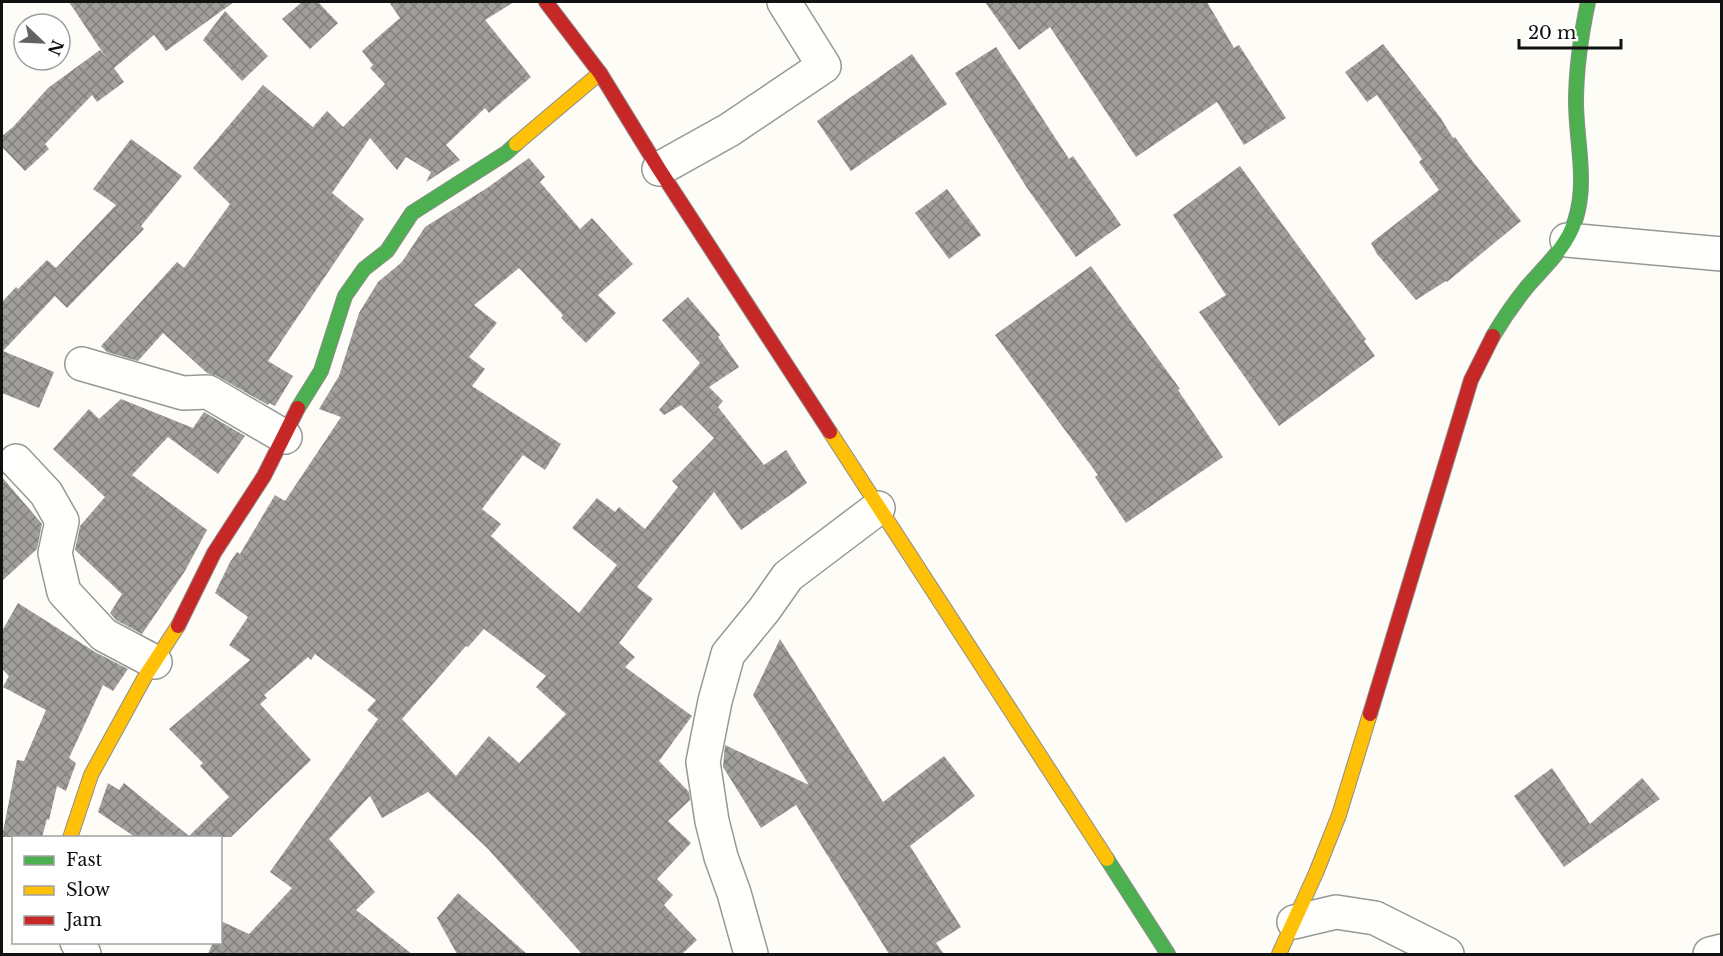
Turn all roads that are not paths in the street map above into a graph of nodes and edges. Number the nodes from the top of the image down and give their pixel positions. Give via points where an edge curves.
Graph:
1 (546, 2) edge
2 (784, 2) edge
3 (1588, 2) edge
4 (600, 73) junction
5 (659, 169) junction
6 (1567, 240) junction
7 (1722, 254) edge
8 (82, 364) dead end
9 (285, 437) junction
10 (6, 460) edge
11 (878, 508) junction
12 (154, 663) junction
13 (70, 836) edge
14 (1294, 922) junction
15 (1722, 951) edge
16 (751, 954) edge
17 (1168, 954) edge
18 (1279, 954) edge
19 (1447, 954) edge
20 (1710, 954) edge

1 - 4 street
2 - 5 street via 824,66 729,130
3 - 6 street via 1581,32 1576,112 1581,170 1579,207
4 - 5 street
4 - 9 street via 506,153 412,213 387,251 364,268 345,296 321,371
5 - 11 street
6 - 7 street
6 - 14 street via 1519,296 1491,337 1471,380 1339,815
8 - 9 street via 183,393 208,392
9 - 12 street via 214,553 182,620
10 - 12 street via 46,493 62,521 56,553 64,592 104,635
11 - 16 street via 788,576 728,654 703,762 721,857
11 - 17 street
12 - 13 street via 91,775
14 - 18 street
14 - 19 street via 1336,912 1376,918
15 - 20 street

